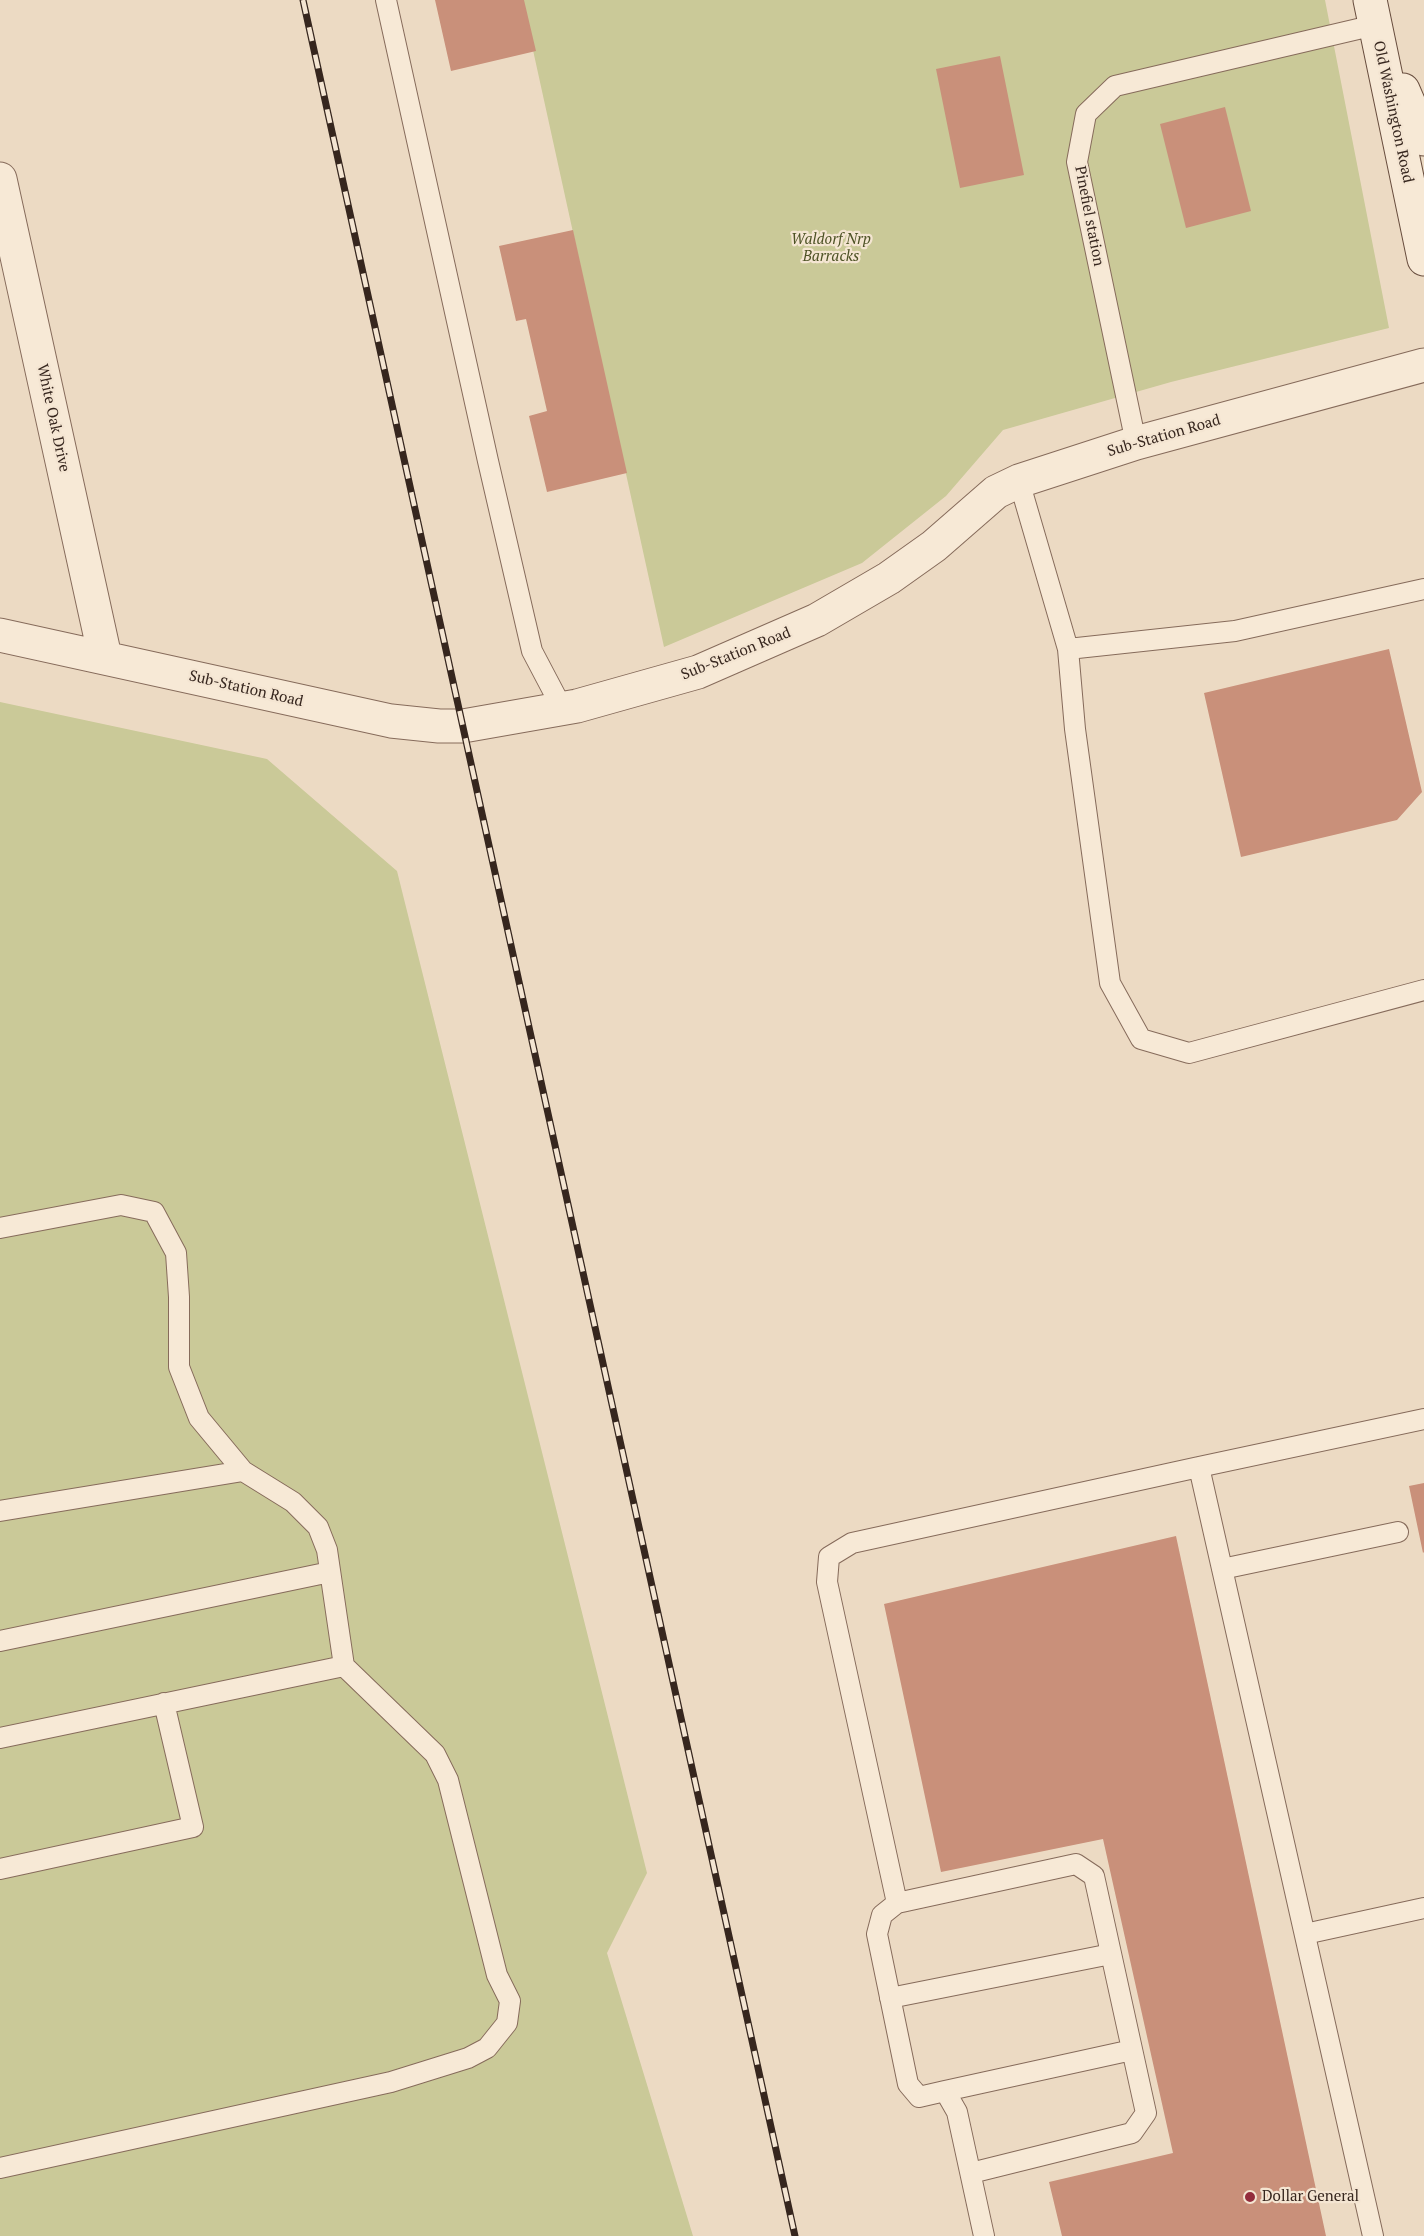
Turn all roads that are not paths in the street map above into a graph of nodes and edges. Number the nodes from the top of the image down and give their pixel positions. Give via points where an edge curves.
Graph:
1 (386, 0) edge
2 (1372, 13) edge
3 (1424, 139) edge
4 (0, 179) edge
5 (1424, 259) edge
6 (1424, 365) edge
7 (1136, 442) junction
8 (1019, 481) junction
9 (1424, 589) edge
10 (0, 635) edge
11 (1068, 649) junction
12 (105, 657) junction
13 (562, 708) junction
14 (1424, 990) edge
15 (0, 1228) edge
16 (1424, 1419) edge
17 (1199, 1467) junction
18 (243, 1471) junction
19 (0, 1511) edge
20 (1398, 1532) dead end
21 (1222, 1569) junction
22 (330, 1572) junction
23 (0, 1641) edge
24 (344, 1666) junction
25 (164, 1703) junction
26 (0, 1738) edge
27 (0, 1869) edge
28 (897, 1903) junction
29 (1424, 1908) edge
30 (1305, 1934) junction
31 (1111, 1954) junction
32 (890, 1998) junction
33 (1132, 2050) junction
34 (945, 2091) junction
35 (0, 2168) edge
36 (971, 2173) junction
37 (984, 2236) edge
38 (1373, 2236) edge

1 - 13 lane via 532,651
2 - 3 street
2 - 5 street, Old Washington Road
2 - 7 lane, Pinefiel station via 1115,86 1086,114 1077,162
4 - 12 street, White Oak Drive
6 - 7 street, Sub-Station Road
7 - 8 street, Sub-Station Road
8 - 11 lane
8 - 13 street, Sub-Station Road via 996,492 934,546 889,578 817,620 698,672
9 - 11 lane via 1235,631
10 - 12 street, Sub-Station Road
11 - 14 lane via 1075,729 1110,983 1142,1039 1189,1053
12 - 13 street, Sub-Station Road via 391,721 463,726
15 - 18 lane via 121,1205 154,1212 176,1253 179,1368 199,1418
16 - 17 lane
17 - 21 lane
17 - 28 lane via 852,1543 829,1557 827,1582
18 - 19 lane
18 - 22 lane via 292,1502 318,1527
20 - 21 lane
21 - 30 lane
22 - 23 lane
22 - 24 lane
24 - 25 lane
24 - 35 lane via 435,1754 448,1780 497,1975 510,2001 507,2024 488,2048 468,2058 391,2082
25 - 26 lane
25 - 27 lane via 194,1827
28 - 31 lane via 1076,1864 1094,1876
28 - 32 lane via 882,1915 877,1934
29 - 30 lane
30 - 38 lane
31 - 32 lane
31 - 33 lane
32 - 34 lane via 908,2084 920,2097
33 - 34 lane
33 - 36 lane via 1146,2113 1132,2133
34 - 36 lane via 957,2112
36 - 37 lane

